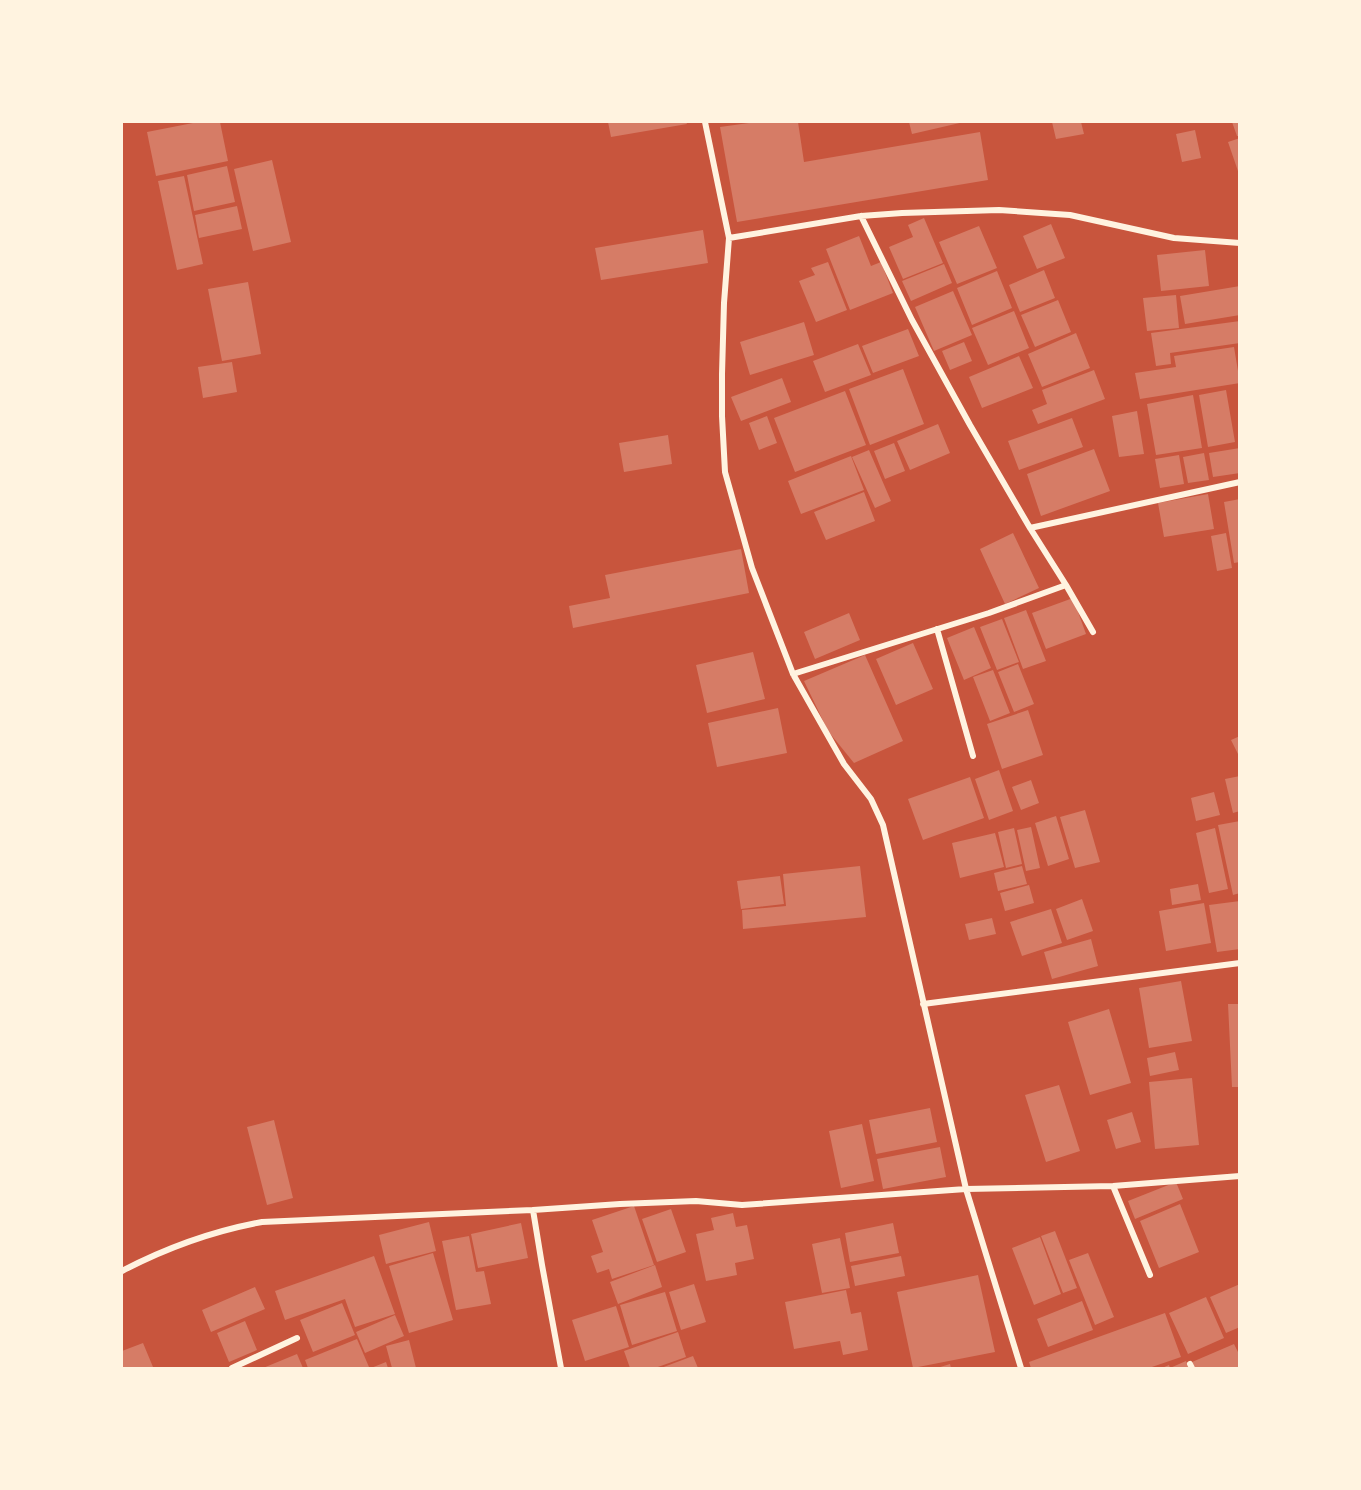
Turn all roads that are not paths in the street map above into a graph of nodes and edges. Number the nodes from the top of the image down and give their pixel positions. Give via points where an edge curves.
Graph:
1 (705, 122) edge
2 (861, 216) junction
3 (729, 238) junction
4 (1239, 243) edge
5 (1239, 482) edge
6 (1030, 528) junction
7 (1066, 585) junction
8 (937, 629) junction
9 (1092, 632) dead end
10 (793, 674) junction
11 (973, 756) dead end
12 (1239, 963) edge
13 (923, 1004) junction
14 (1239, 1176) edge
15 (1113, 1186) junction
16 (966, 1189) junction
17 (533, 1210) junction
18 (122, 1271) edge
19 (1150, 1275) dead end
20 (297, 1338) dead end
21 (232, 1368) edge
22 (561, 1368) edge
23 (1021, 1368) edge

1 - 3 street
2 - 3 street
2 - 4 street via 999,210 1070,215 1174,238
2 - 6 street via 912,320
3 - 10 street via 722,374 725,472 752,568
5 - 6 street
6 - 7 street
7 - 8 street
7 - 9 street
8 - 10 street
8 - 11 street
10 - 13 street via 844,764 871,799 883,825
12 - 13 street
13 - 16 street
14 - 15 street
15 - 16 street
15 - 19 street
16 - 17 street via 742,1204 696,1202
16 - 23 street
17 - 18 street via 262,1222 198,1238
17 - 22 street
20 - 21 street

